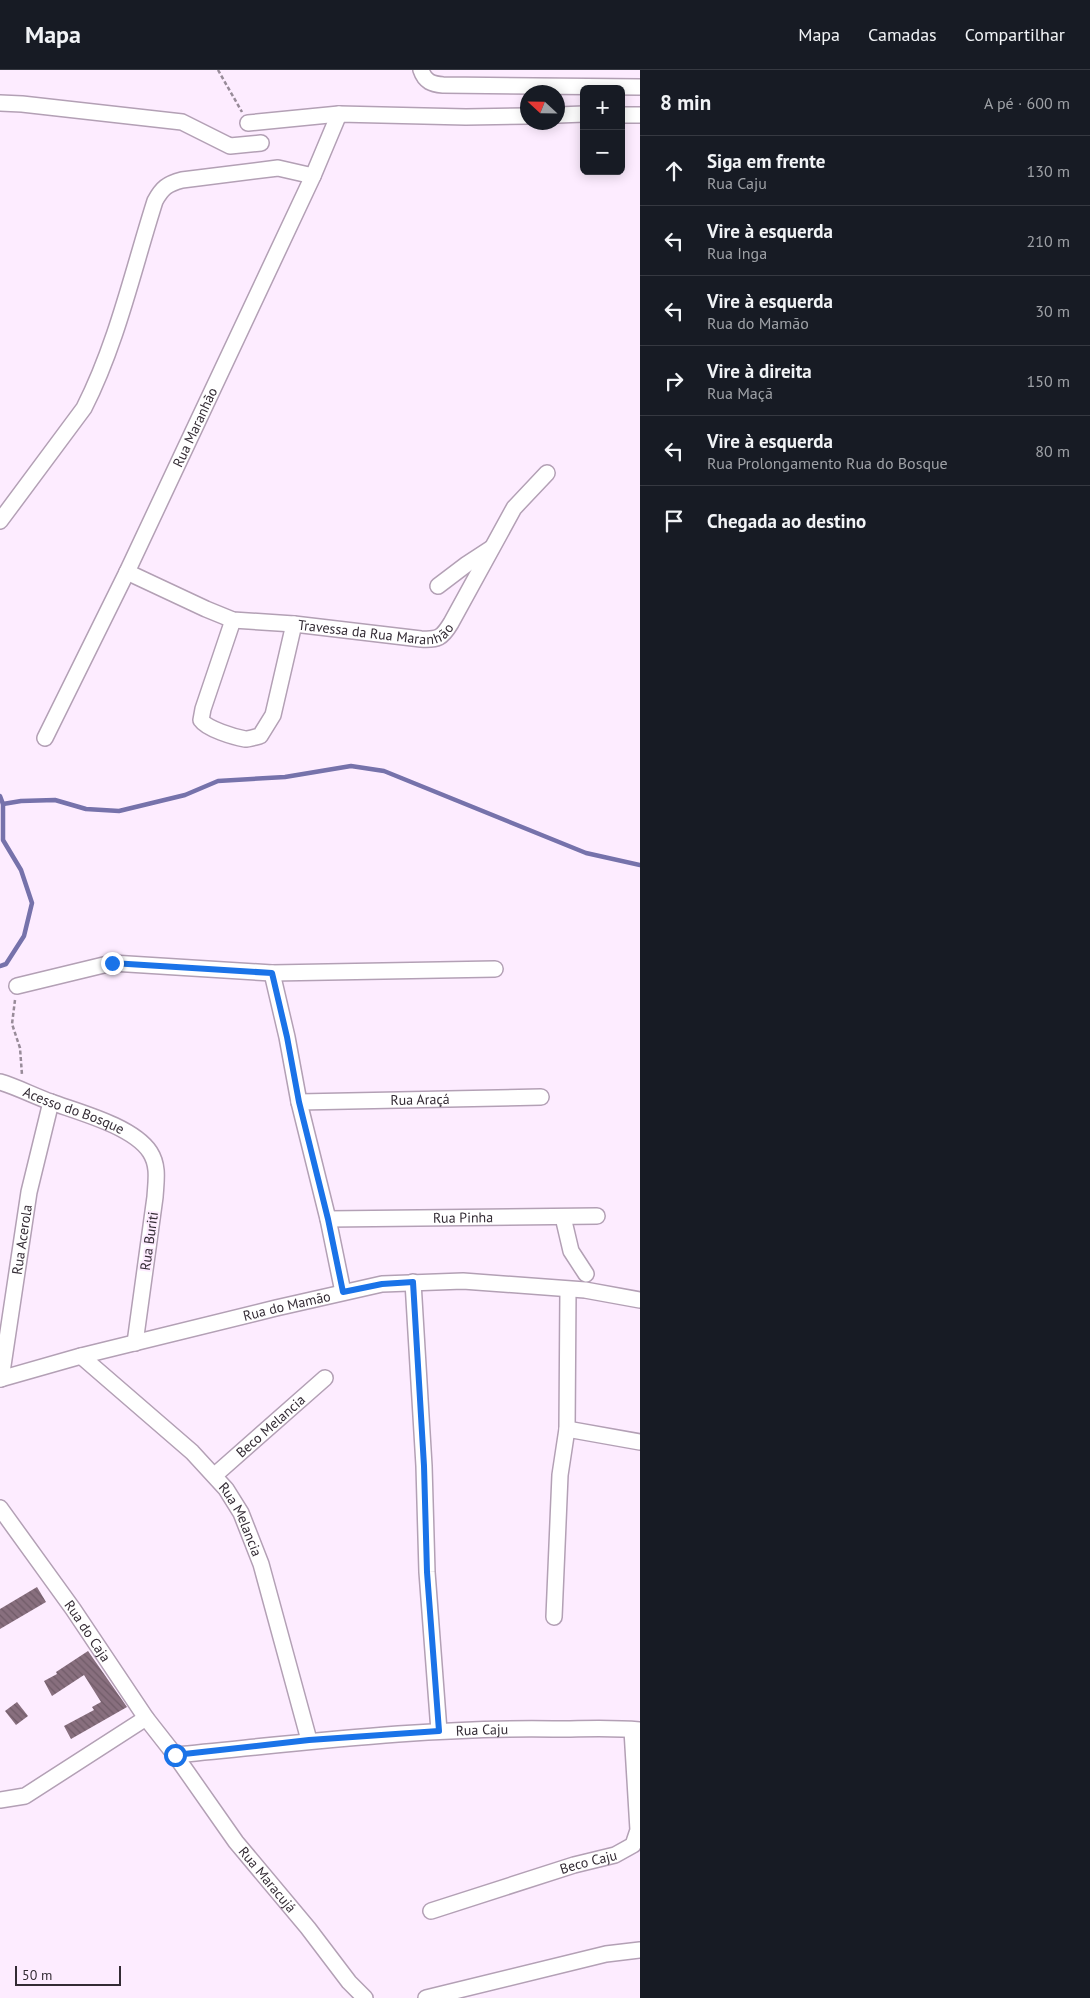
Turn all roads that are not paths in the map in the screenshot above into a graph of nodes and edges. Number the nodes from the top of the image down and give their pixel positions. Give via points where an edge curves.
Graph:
1 (422, 70) edge
2 (640, 87) edge
3 (0, 103) edge
4 (339, 114) junction
5 (580, 114) edge
6 (565, 115) edge
7 (625, 115) edge
8 (640, 115) edge
9 (520, 116) edge
10 (248, 123) dead end
11 (261, 143) dead end
12 (313, 176) junction
13 (547, 473) dead end
14 (0, 521) edge
15 (492, 548) junction
16 (127, 572) junction
17 (438, 586) dead end
18 (233, 620) junction
19 (294, 624) junction
20 (45, 738) dead end
21 (495, 969) dead end
22 (272, 973) junction
23 (17, 986) road end
24 (0, 1082) edge
25 (542, 1097) dead end
26 (51, 1102) junction
27 (299, 1102) junction
28 (143, 1144) joint
29 (597, 1216) dead end
30 (563, 1217) junction
31 (328, 1219) junction
32 (586, 1274) dead end
33 (413, 1282) junction
34 (568, 1290) junction
35 (343, 1292) junction
36 (640, 1300) edge
37 (135, 1343) junction
38 (81, 1356) junction
39 (325, 1378) dead end
40 (0, 1379) edge
41 (567, 1429) junction
42 (640, 1442) edge
43 (215, 1475) junction
44 (0, 1508) edge
45 (554, 1617) dead end
46 (146, 1718) junction
47 (636, 1730) edge
48 (439, 1731) junction
49 (309, 1740) junction
50 (175, 1755) junction
51 (0, 1800) edge
52 (431, 1910) dead end
53 (640, 1950) edge
54 (365, 1998) edge
55 (426, 1998) edge

1 - 2 street via 426,80 443,85
3 - 11 street via 182,122 230,146
4 - 9 street
4 - 10 street
4 - 12 street, Rua Maranhão
5 - 6 street
7 - 8 street
12 - 14 street via 278,168 182,180 161,190 94,388 84,408
12 - 16 street, Rua Maranhão
13 - 15 street, Travessa da Rua Maranhão via 514,508
15 - 17 street
15 - 19 street, Travessa da Rua Maranhão via 444,635 439,638 421,639
16 - 18 street, Travessa da Rua Maranhão
16 - 20 street, Rua Maranhão
18 - 19 street, Travessa da Rua Maranhão
18 - 19 street via 201,720 217,730 246,739 260,736 273,714
21 - 22 street
22 - 23 street via 112,963
22 - 27 street
24 - 26 street, Acesso do Bosque
25 - 27 street, Rua Araçá
26 - 28 street, Acesso do Bosque via 98,1118
26 - 40 street, Rua Acerola via 29,1192
27 - 31 street
28 - 37 street, Rua Buriti via 155,1162 157,1174
29 - 30 street, Rua Pinha
30 - 31 street, Rua Pinha
30 - 32 street via 571,1251
31 - 35 street
33 - 34 street, Rua do Mamão via 463,1281
33 - 35 street, Rua do Mamão
33 - 48 street via 427,1572
34 - 36 street, Rua do Mamão
34 - 41 street
35 - 37 street, Rua do Mamão
37 - 38 street, Rua do Mamão
38 - 40 street, Rua do Mamão
38 - 43 street, Rua Melancia
39 - 43 street, Beco Melancia
41 - 42 street
41 - 45 street via 560,1475
43 - 49 street, Rua Melancia via 241,1513 261,1564
44 - 46 street, Rua do Caja
46 - 50 street, Rua do Caja
46 - 51 street via 25,1796
47 - 48 street, Rua Caju via 528,1728
47 - 52 street, Beco Caju via 638,1830 633,1845 615,1855
48 - 49 street, Rua Caju
49 - 50 street, Rua Caju
50 - 54 street, Rua Maracujá via 236,1842
53 - 55 street via 606,1954

